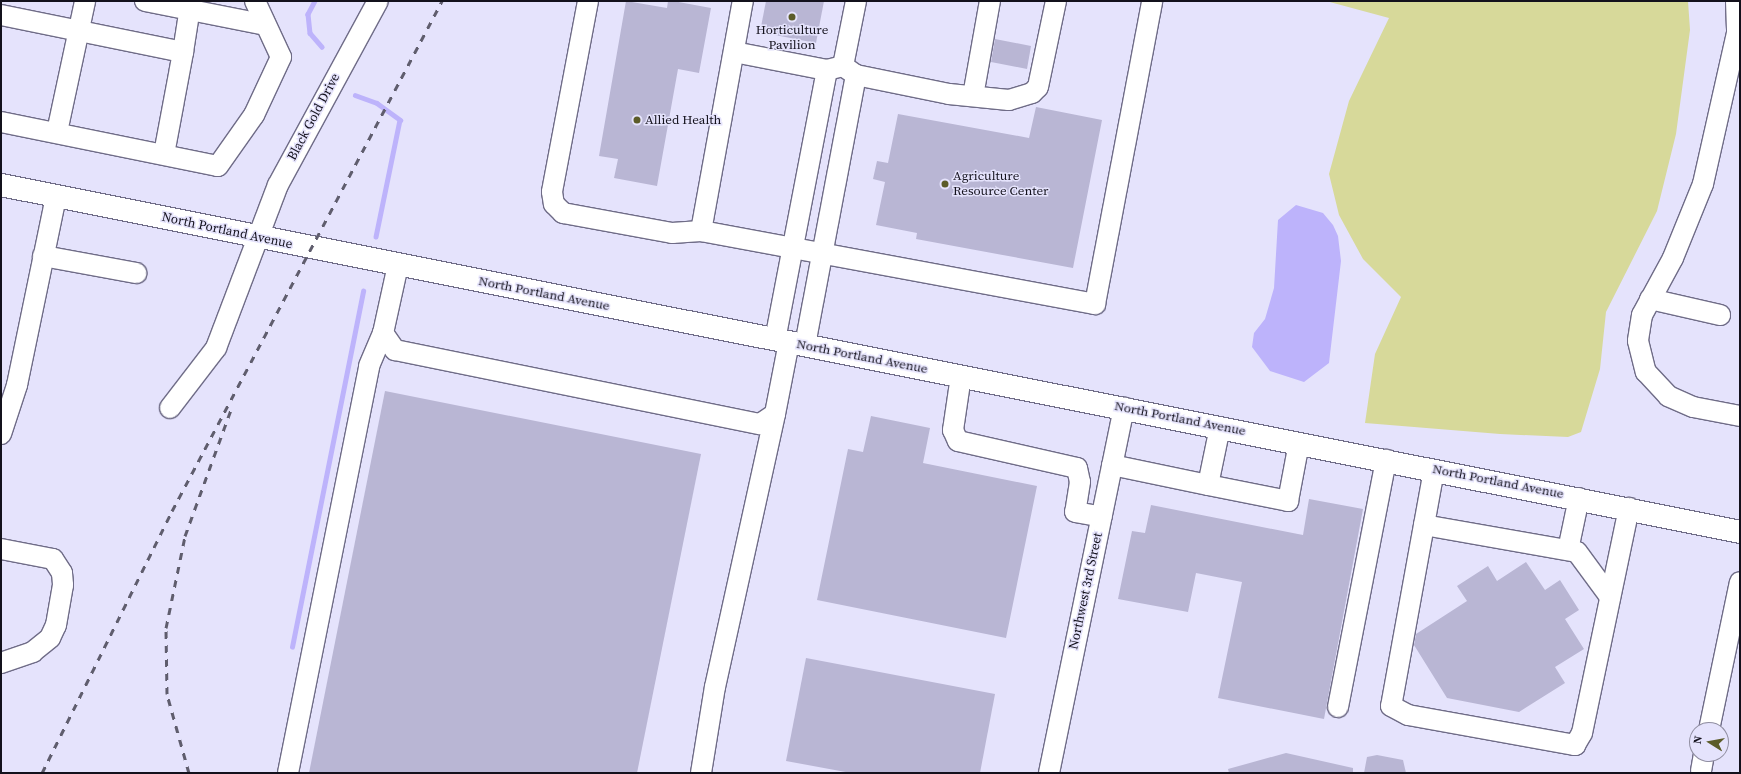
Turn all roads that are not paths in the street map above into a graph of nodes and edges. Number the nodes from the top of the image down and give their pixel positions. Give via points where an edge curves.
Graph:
1 (85, 1) edge
2 (145, 1) edge
3 (255, 1) edge
4 (378, 1) edge
5 (588, 1) edge
6 (743, 1) edge
7 (856, 1) edge
8 (990, 1) edge
9 (1056, 1) edge
10 (1152, 1) edge
11 (1736, 1) edge
12 (191, 5) edge
13 (1, 14) edge
14 (266, 25) junction
15 (80, 33) junction
16 (183, 52) junction
17 (734, 52) junction
18 (842, 70) junction
19 (973, 96) junction
20 (1, 122) edge
21 (57, 132) junction
22 (164, 154) junction
23 (1, 185) edge
24 (56, 196) junction
25 (701, 232) junction
26 (260, 238) junction
27 (794, 248) junction
28 (823, 253) junction
29 (43, 256) junction
30 (398, 265) junction
31 (136, 273) dead end
32 (1650, 299) junction
33 (1720, 315) dead end
34 (386, 318) junction
35 (790, 343) junction
36 (961, 376) junction
37 (779, 396) junction
38 (170, 408) dead end
39 (1124, 408) junction
40 (1740, 416) edge
41 (1220, 427) junction
42 (1, 434) edge
43 (1300, 443) junction
44 (1386, 460) junction
45 (1112, 465) junction
46 (1434, 470) junction
47 (1208, 485) junction
48 (1579, 498) junction
49 (1629, 508) junction
50 (1102, 517) junction
51 (1424, 525) junction
52 (1735, 529) edge
53 (1, 549) edge
54 (1568, 550) junction
55 (1740, 582) edge
56 (1610, 597) junction
57 (1, 663) edge
58 (1338, 707) dead end
59 (1711, 722) edge
60 (288, 773) edge
61 (701, 773) edge
62 (1049, 773) edge

1 - 15 street
2 - 12 street
3 - 14 street
4 - 26 street, Black Gold Drive via 278,185 265,214
5 - 25 street via 552,192 554,204 562,213 672,233
6 - 17 street
7 - 18 street
8 - 19 street
9 - 19 street via 1038,87 1032,93 1009,100
10 - 28 street via 1095,304
11 - 32 street via 1737,33 1703,184 1673,258
12 - 14 street
12 - 16 street
13 - 15 street
14 - 22 street via 281,57 254,115 218,166
15 - 16 street
15 - 21 street
16 - 22 street
17 - 18 street
17 - 25 street
18 - 19 street
18 - 27 street
18 - 28 street
20 - 21 street
21 - 22 street
23 - 24 main road, North Portland Avenue
24 - 26 main road, North Portland Avenue
24 - 29 street
25 - 27 street
26 - 30 main road, North Portland Avenue
26 - 38 street, Black Gold Drive via 216,348
27 - 28 street
27 - 35 street
28 - 35 street
29 - 31 street
29 - 42 street via 17,385
30 - 34 street
30 - 35 main road, North Portland Avenue
32 - 33 street
32 - 40 street via 1642,315 1638,341 1640,356 1654,385 1681,404
34 - 37 street via 395,350 402,352 760,424
34 - 60 street via 369,366
35 - 36 main road, North Portland Avenue
35 - 37 street
36 - 39 main road, North Portland Avenue
36 - 50 street via 953,430 958,441 1077,468 1080,482 1075,512
37 - 61 street via 716,687
39 - 41 main road, North Portland Avenue
39 - 45 street, Northwest 3rd Street
41 - 43 main road, North Portland Avenue
41 - 47 street
43 - 44 main road, North Portland Avenue
43 - 47 street via 1288,501
44 - 46 main road, North Portland Avenue
44 - 58 street
45 - 47 street
45 - 50 street, Northwest 3rd Street
46 - 48 main road, North Portland Avenue
46 - 51 street
48 - 49 main road, North Portland Avenue
48 - 54 street
49 - 52 main road, North Portland Avenue
49 - 56 street
50 - 62 street, Northwest 3rd Street
51 - 54 street
51 - 56 street via 1391,706 1408,715 1575,744 1582,733
53 - 57 street via 53,559 62,573 64,585 56,625 50,638 33,652
54 - 56 street via 1577,552
55 - 59 street

